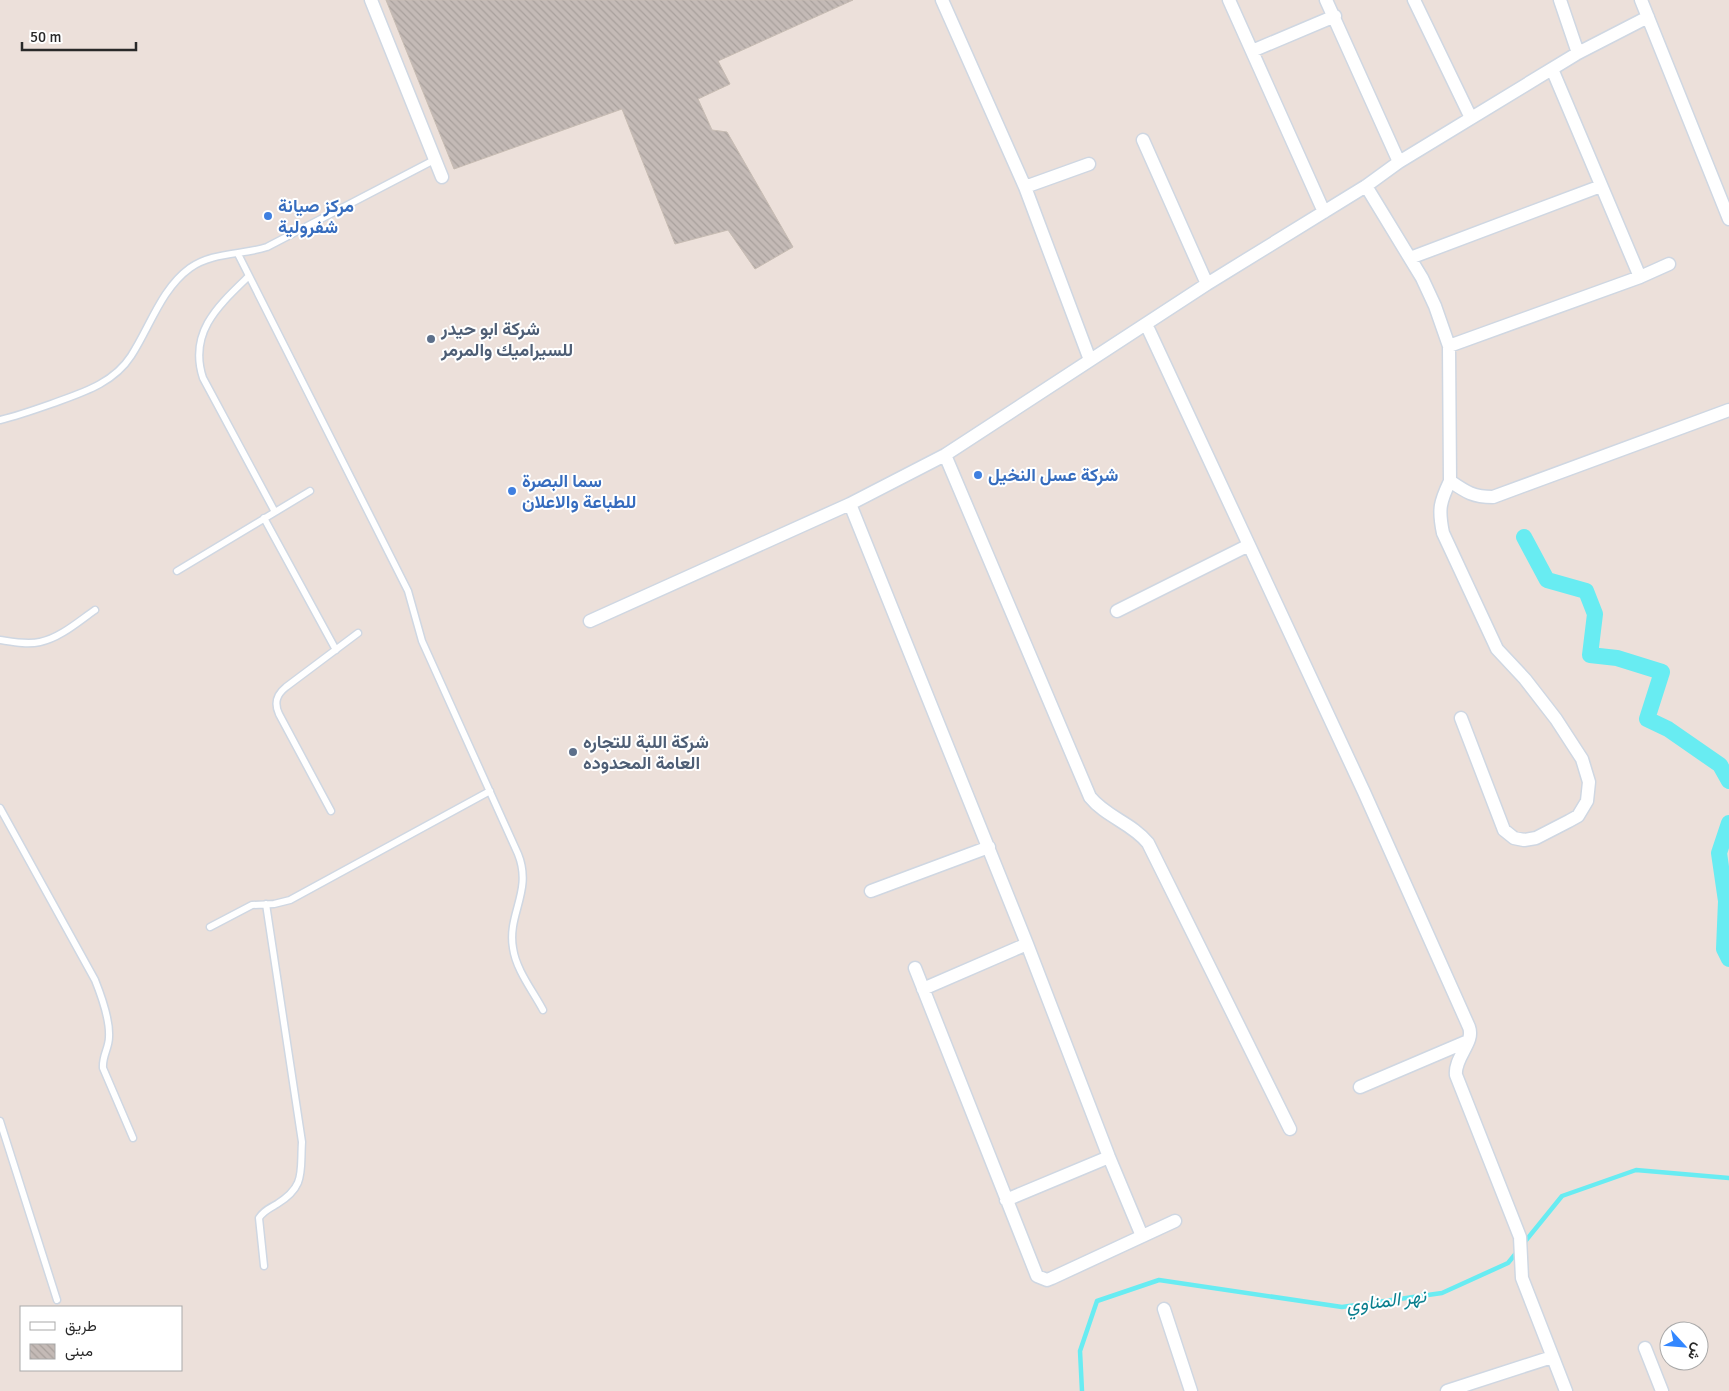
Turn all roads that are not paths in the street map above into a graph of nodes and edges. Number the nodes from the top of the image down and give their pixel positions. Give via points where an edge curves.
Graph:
1 (371, 0) edge
2 (942, 0) edge
3 (1229, 0) edge
4 (1326, 0) edge
5 (1414, 0) edge
6 (1560, 0) edge
7 (1641, 0) edge
8 (1334, 16) junction
9 (1648, 17) junction
10 (1252, 51) junction
11 (1578, 53) junction
12 (1552, 69) junction
13 (1472, 118) junction
14 (1143, 140) dead end
15 (436, 159) junction
16 (1399, 162) junction
17 (1089, 164) dead end
18 (442, 177) dead end
19 (1366, 186) junction
20 (1601, 186) junction
21 (1025, 187) junction
22 (1324, 212) junction
23 (1729, 219) edge
24 (238, 254) junction
25 (1410, 258) junction
26 (1669, 264) dead end
27 (249, 276) junction
28 (1640, 277) junction
29 (1208, 284) junction
30 (1146, 324) junction
31 (1449, 346) junction
32 (1090, 360) junction
33 (1729, 410) edge
34 (0, 420) edge
35 (945, 455) junction
36 (1450, 481) junction
37 (310, 491) dead end
38 (850, 504) junction
39 (275, 512) junction
40 (264, 518) junction
41 (1249, 545) junction
42 (177, 571) dead end
43 (95, 610) dead end
44 (1117, 611) dead end
45 (590, 621) dead end
46 (358, 633) dead end
47 (0, 640) edge
48 (336, 650) junction
49 (1461, 718) dead end
50 (490, 791) junction
51 (0, 808) edge
52 (331, 811) dead end
53 (988, 847) junction
54 (871, 891) dead end
55 (266, 904) junction
56 (210, 927) dead end
57 (1027, 944) junction
58 (915, 968) dead end
59 (923, 989) junction
60 (543, 1010) dead end
61 (1468, 1041) junction
62 (1360, 1087) dead end
63 (0, 1121) edge
64 (1290, 1129) dead end
65 (133, 1138) dead end
66 (1109, 1158) junction
67 (1006, 1200) junction
68 (1175, 1221) dead end
69 (1142, 1236) junction
70 (264, 1266) dead end
71 (57, 1300) dead end
72 (1164, 1309) dead end
73 (1646, 1348) dead end
74 (1552, 1357) junction
75 (1191, 1391) edge
76 (1447, 1391) edge
77 (1566, 1391) edge
78 (1662, 1391) edge

1 - 15 street
2 - 21 street
3 - 10 street
4 - 8 street
5 - 13 street
6 - 11 street
7 - 9 street
8 - 10 street
8 - 16 street
9 - 11 street
9 - 23 street
10 - 22 street
11 - 12 street
12 - 13 street
12 - 20 street
13 - 16 street
14 - 29 street
15 - 18 street
15 - 24 lane via 267,247
16 - 19 street
17 - 21 street
19 - 22 street
19 - 25 street
20 - 25 street
20 - 28 street
21 - 32 street
22 - 29 street
24 - 27 lane
24 - 34 lane via 208,259 192,266 178,278 130,357 98,386
25 - 31 street via 1435,306
26 - 28 street
27 - 39 lane via 221,302 208,322 200,344 199,367
27 - 50 lane via 408,591 422,642
28 - 31 street
29 - 30 street
30 - 32 street
30 - 41 street
31 - 36 street
32 - 35 street
33 - 36 street via 1493,497 1467,493
35 - 38 street
35 - 64 street via 1090,797 1101,809 1133,828 1148,843
36 - 49 street via 1439,515 1443,533 1497,649 1556,719 1582,759 1589,782 1587,801 1578,816 1536,838 1514,838 1504,830
37 - 39 lane
38 - 45 street
38 - 53 street
39 - 40 lane
40 - 42 lane
40 - 48 lane
41 - 44 street
41 - 61 street via 1469,1027
43 - 47 lane via 40,643
46 - 48 lane
48 - 52 lane via 286,686 276,699 279,714
50 - 55 lane via 290,900
50 - 60 lane via 523,871 513,948 521,971
51 - 65 lane via 95,980 109,1032 103,1068
53 - 54 street
53 - 57 street
55 - 56 lane via 252,905
55 - 70 lane via 302,1142 298,1186 290,1196 264,1211 259,1218
57 - 59 street
57 - 66 street
58 - 59 street
59 - 67 street
61 - 62 street
61 - 74 street via 1456,1063 1456,1075 1520,1237 1522,1278
63 - 71 lane
66 - 67 street
66 - 69 street
67 - 69 street via 1035,1271 1042,1279 1052,1278
68 - 69 street
72 - 75 street
73 - 78 street
74 - 76 street
74 - 77 street

